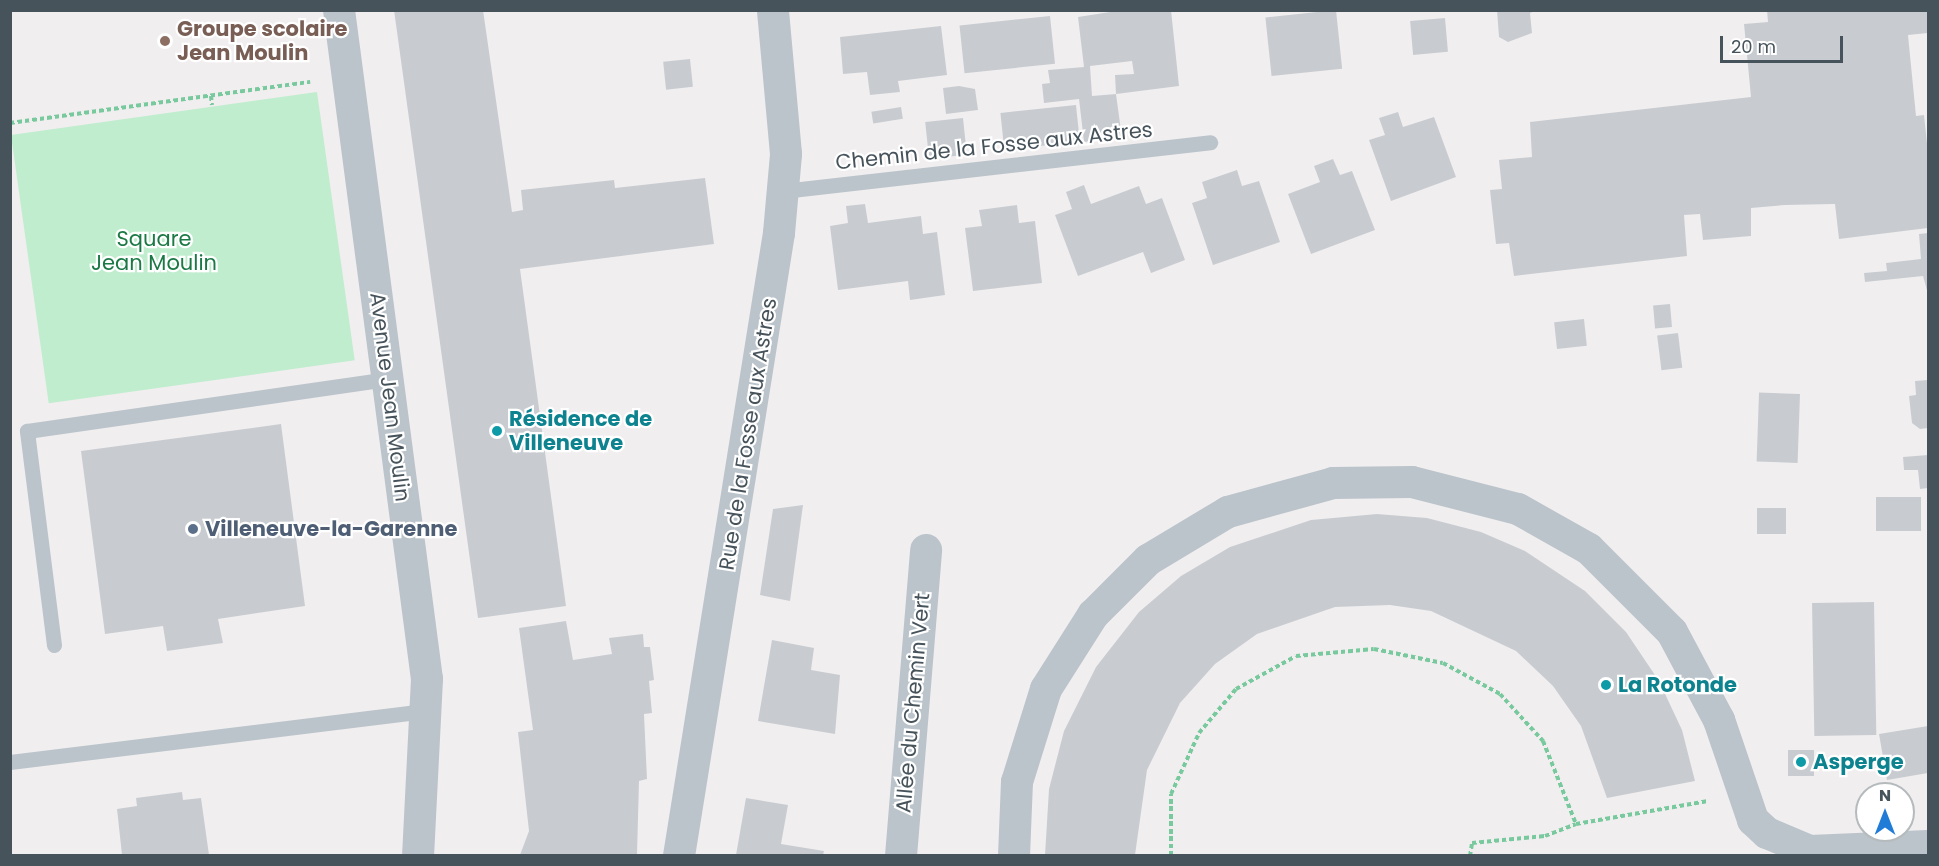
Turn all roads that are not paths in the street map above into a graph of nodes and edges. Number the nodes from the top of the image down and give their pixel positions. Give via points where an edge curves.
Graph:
1 (339, 10) edge
2 (773, 10) edge
3 (1210, 142) dead end
4 (783, 191) junction
5 (388, 379) junction
6 (926, 550) dead end
7 (54, 645) dead end
8 (428, 711) junction
9 (10, 762) edge
10 (1929, 846) edge
11 (1781, 848) edge
12 (418, 855) edge
13 (679, 855) edge
14 (901, 855) edge
15 (1014, 855) edge

1 - 5 street, Avenue Jean Moulin
2 - 4 street, Rue de la Fosse aux Astres via 784,90
3 - 4 lane, Chemin de la Fosse aux Astres
4 - 13 street, Rue de la Fosse aux Astres via 743,472
5 - 7 lane via 27,431
5 - 8 street, Avenue Jean Moulin
6 - 14 street, Allée du Chemin Vert
8 - 9 lane
8 - 12 street, Avenue Jean Moulin
10 - 11 street via 1810,851
11 - 15 street via 1753,820 1719,720 1672,632 1589,549 1518,509 1412,482 1333,483 1228,512 1148,560 1093,615 1046,689 1017,782

